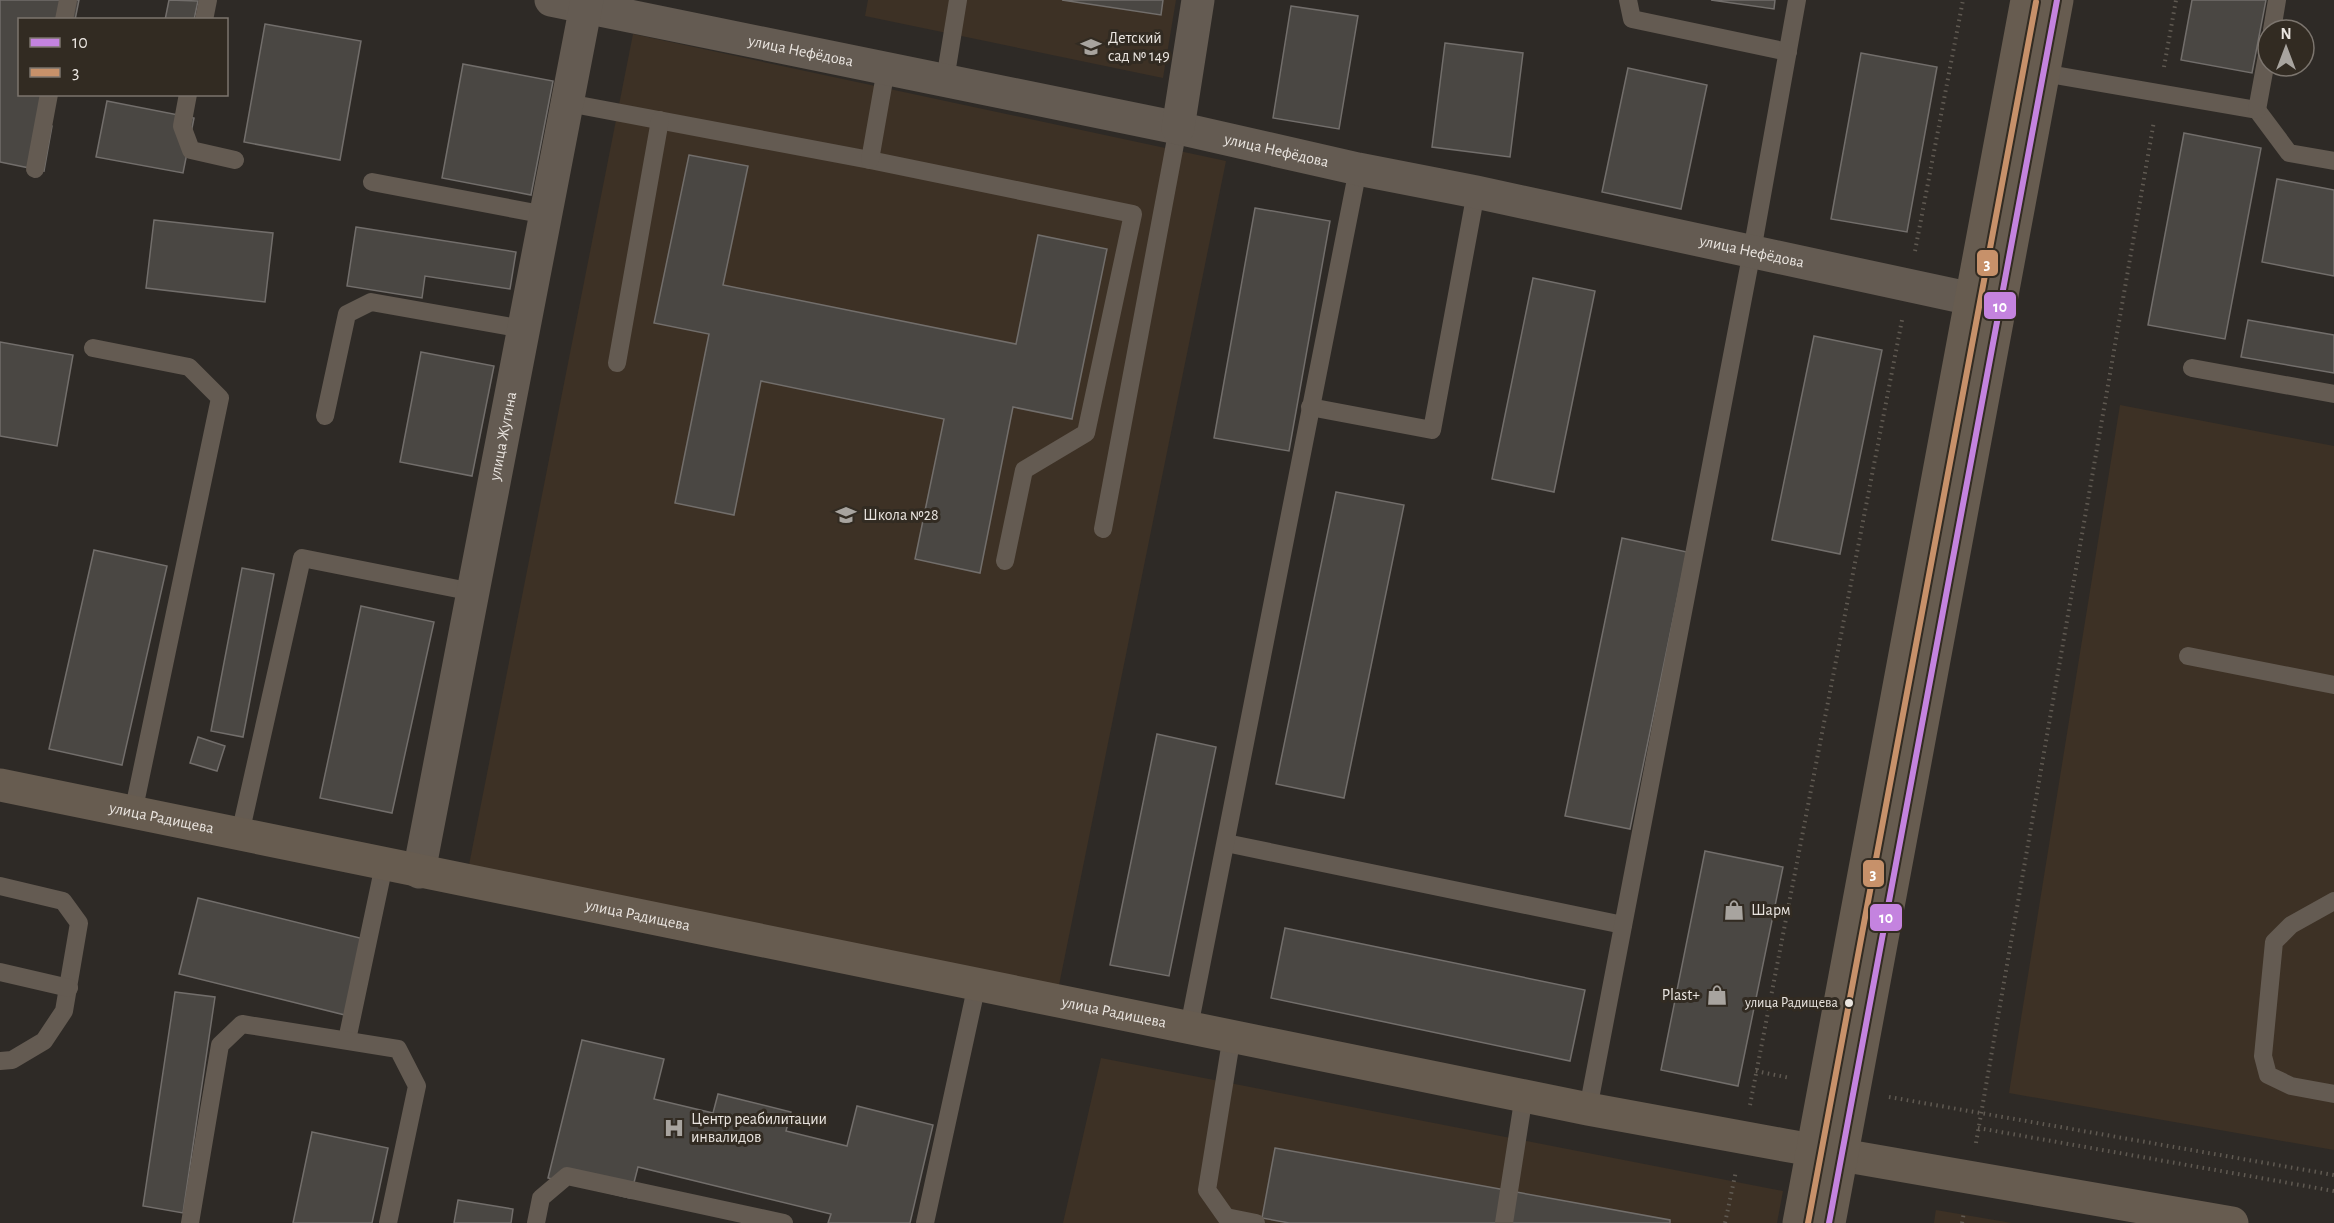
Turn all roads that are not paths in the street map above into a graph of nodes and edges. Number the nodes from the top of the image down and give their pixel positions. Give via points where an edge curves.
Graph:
1 (68, 0) edge
2 (208, 0) edge
3 (551, 0) edge
4 (958, 0) edge
5 (1198, 0) edge
6 (1628, 0) edge
7 (1797, 0) edge
8 (2027, 0) edge
9 (2057, 0) edge
10 (2277, 0) edge
11 (587, 4) edge
12 (64, 18) edge
13 (204, 18) edge
14 (2274, 18) edge
15 (1788, 52) junction
16 (886, 69) junction
17 (2029, 71) junction
18 (2263, 78) edge
19 (945, 80) junction
20 (49, 96) edge
21 (188, 96) edge
22 (568, 103) junction
23 (2257, 110) junction
24 (660, 120) junction
25 (1178, 128) junction
26 (235, 160) dead end
27 (870, 160) junction
28 (2334, 161) edge
29 (35, 169) dead end
30 (1358, 170) junction
31 (372, 182) dead end
32 (1476, 192) junction
33 (546, 215) junction
34 (1752, 251) junction
35 (1987, 301) junction
36 (524, 330) junction
37 (93, 348) dead end
38 (617, 363) dead end
39 (2192, 368) dead end
40 (2334, 394) edge
41 (1310, 407) junction
42 (325, 416) dead end
43 (1103, 530) dead end
44 (1005, 561) dead end
45 (473, 592) junction
46 (2188, 656) dead end
47 (2334, 685) edge
48 (0, 785) edge
49 (133, 813) junction
50 (240, 834) junction
51 (1226, 843) junction
52 (384, 865) junction
53 (419, 872) junction
54 (0, 886) edge
55 (2334, 901) edge
56 (1623, 925) junction
57 (0, 972) edge
58 (977, 984) junction
59 (69, 988) junction
60 (1189, 1027) junction
61 (1232, 1035) junction
62 (347, 1040) junction
63 (0, 1061) edge
64 (2334, 1094) edge
65 (1524, 1095) junction
66 (1588, 1108) junction
67 (1828, 1153) junction
68 (190, 1223) edge
69 (388, 1223) edge
70 (536, 1223) edge
71 (784, 1223) edge
72 (925, 1223) edge
73 (1256, 1223) edge
74 (1504, 1223) edge
75 (1799, 1223) edge
76 (1829, 1223) edge
77 (2232, 1223) edge

1 - 12 lane
2 - 13 lane
3 - 11 street, улица Нефёдова
4 - 19 lane
5 - 25 street
6 - 15 lane via 1632,19
7 - 15 lane
8 - 17 street
9 - 17 street
10 - 14 lane
11 - 16 street, улица Нефёдова
11 - 22 street, улица Жугина
15 - 34 lane
16 - 19 street, улица Нефёдова
16 - 27 lane
17 - 23 lane
17 - 35 street
18 - 23 lane
19 - 25 street, улица Нефёдова
20 - 29 lane
21 - 26 lane via 182,126 191,150
22 - 24 lane
22 - 33 street, улица Жугина
23 - 28 lane via 2289,153
24 - 27 lane
24 - 38 lane
25 - 30 street, улица Нефёдова
25 - 43 lane
27 - 44 lane via 1133,214 1086,433 1024,470
30 - 32 street, улица Нефёдова
30 - 41 lane
31 - 33 lane
32 - 34 street, улица Нефёдова
32 - 41 lane via 1431,430
33 - 36 street, улица Жугина
34 - 35 street, улица Нефёдова
34 - 56 lane
35 - 67 street
36 - 42 lane via 371,302 347,314
36 - 45 street, улица Жугина
37 - 49 lane via 189,367 220,398
39 - 40 lane
41 - 51 lane
45 - 50 lane via 302,558
45 - 53 street, улица Жугина
46 - 47 lane
48 - 49 street, улица Радищева
49 - 50 street, улица Радищева
50 - 52 street, улица Радищева
51 - 56 lane
51 - 60 lane
52 - 53 street, улица Радищева
52 - 62 lane
53 - 58 street, улица Радищева
54 - 59 lane via 63,901 79,923
55 - 64 lane via 2291,925 2274,942 2263,1056 2268,1075 2291,1086
56 - 66 lane
57 - 59 lane
58 - 60 street, улица Радищева
58 - 72 lane
59 - 63 lane via 64,1011 44,1041 12,1060
60 - 61 street, улица Радищева
61 - 65 street, улица Радищева
61 - 73 lane via 1207,1190 1226,1217
62 - 68 lane via 242,1024 220,1045
62 - 69 lane via 398,1050 417,1086
65 - 66 street, улица Радищева
65 - 74 lane
66 - 67 street, улица Радищева
67 - 75 street
67 - 76 street
67 - 77 street, улица Радищева
70 - 71 lane via 541,1198 567,1176

